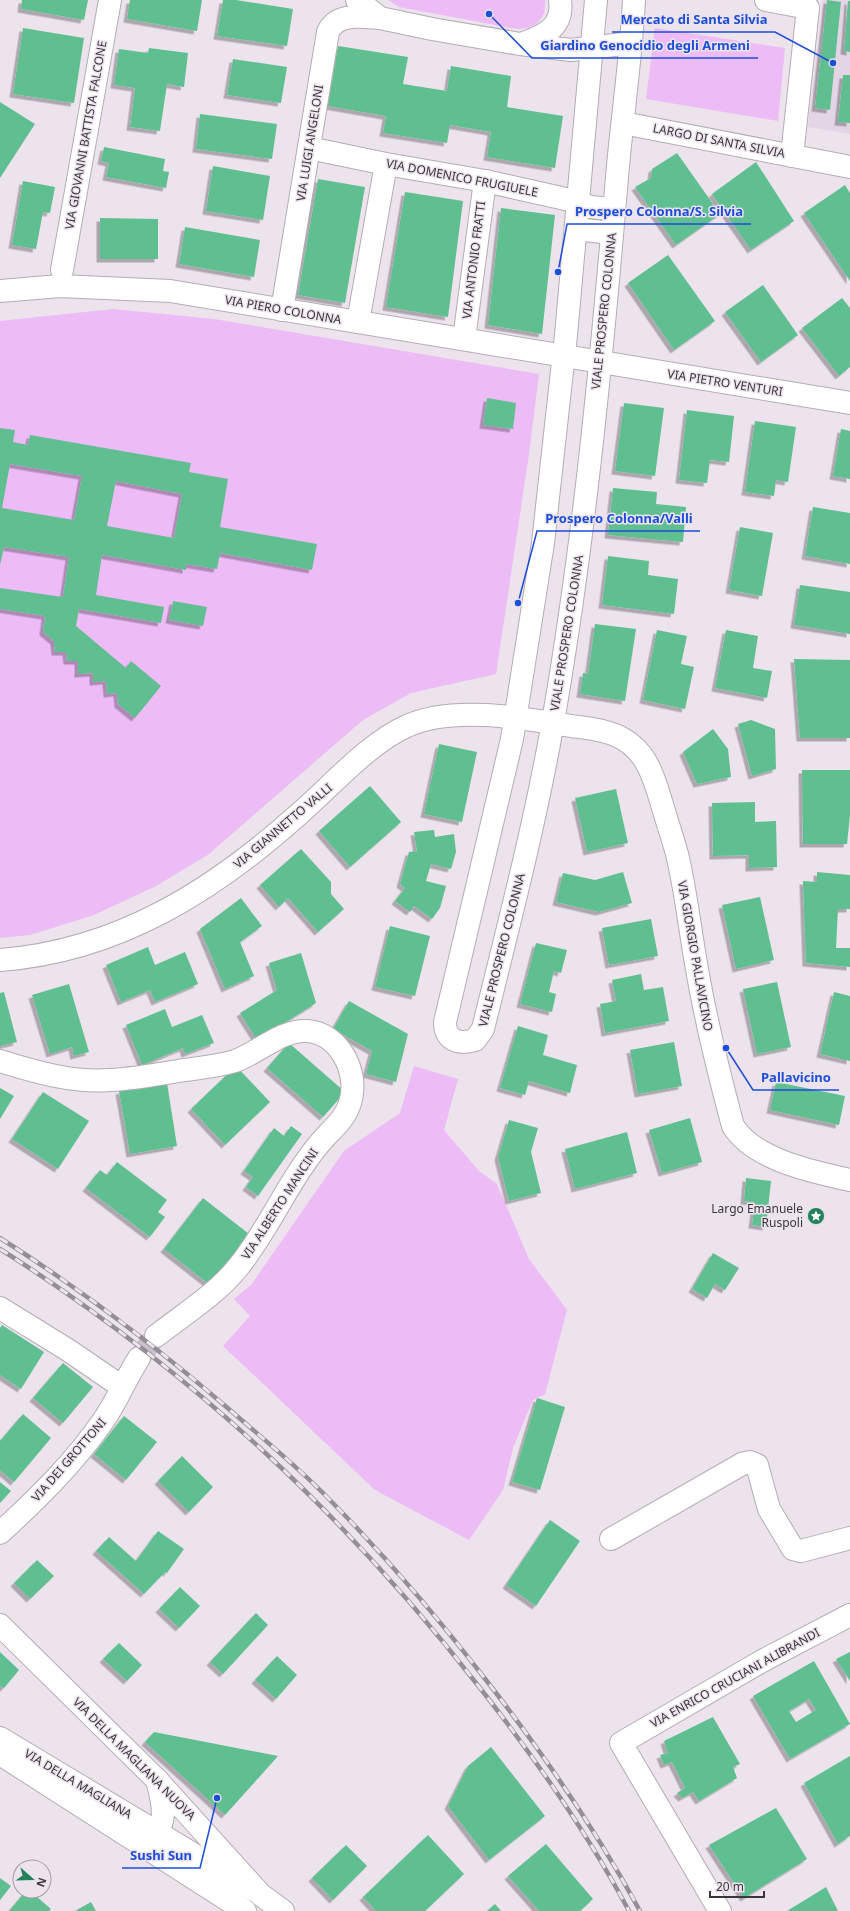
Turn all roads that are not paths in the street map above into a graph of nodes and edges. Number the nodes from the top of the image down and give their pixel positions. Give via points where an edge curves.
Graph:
1 (110, 0) edge
2 (357, 0) edge
3 (560, 0) edge
4 (596, 0) edge
5 (634, 0) edge
6 (766, 0) edge
7 (376, 9) edge
8 (632, 43) junction
9 (520, 44) junction
10 (592, 48) junction
11 (623, 123) junction
12 (309, 148) junction
13 (792, 156) junction
14 (386, 164) junction
15 (850, 167) edge
16 (485, 181) junction
17 (579, 202) junction
18 (614, 209) junction
19 (576, 229) junction
20 (612, 233) junction
21 (62, 270) dead end
22 (0, 290) edge
23 (282, 310) junction
24 (358, 322) junction
25 (464, 339) junction
26 (563, 357) junction
27 (599, 363) junction
28 (850, 404) edge
29 (516, 718) junction
30 (552, 722) junction
31 (0, 960) edge
32 (0, 1061) edge
33 (850, 1180) edge
34 (1, 1311) edge
35 (156, 1336) tunnel mouth
36 (139, 1358) tunnel mouth
37 (122, 1387) junction
38 (0, 1534) edge
39 (850, 1538) edge
40 (611, 1539) dead end
41 (850, 1615) edge
42 (0, 1625) edge
43 (0, 1738) edge
44 (0, 1754) edge
45 (157, 1780) junction
46 (156, 1831) junction
47 (130, 1838) junction
48 (261, 1895) junction
49 (245, 1911) edge
50 (283, 1911) edge
51 (720, 1911) edge

1 - 21 street, VIA GIOVANNI BATTISTA FALCONE
2 - 7 street
3 - 9 street via 559,15 553,27 543,36
4 - 10 street, VIALE PROSPERO COLONNA
5 - 8 street, VIALE PROSPERO COLONNA
6 - 13 street, LARGO DI SANTA SILVIA via 808,8
7 - 9 street, VIA LUIGI ANGELONI
7 - 12 street, VIA LUIGI ANGELONI via 334,22 330,27
8 - 10 street
8 - 11 street, VIALE PROSPERO COLONNA
9 - 10 street, VIA LUIGI ANGELONI via 571,50
10 - 17 street, VIALE PROSPERO COLONNA
11 - 13 street, LARGO DI SANTA SILVIA
11 - 18 street, VIALE PROSPERO COLONNA
12 - 14 street, VIA DOMENICO FRUGIUELE
12 - 23 street, VIA LUIGI ANGELONI
13 - 15 street
14 - 16 street, VIA DOMENICO FRUGIUELE
14 - 24 street
16 - 17 street, VIA DOMENICO FRUGIUELE
16 - 25 street, VIA ANTONIO FRATTI
17 - 18 street, VIA DOMENICO FRUGIUELE via 590,207
17 - 19 street, VIALE PROSPERO COLONNA
18 - 20 street, VIALE PROSPERO COLONNA
19 - 20 street
19 - 26 street, VIALE PROSPERO COLONNA
20 - 27 street, VIALE PROSPERO COLONNA
22 - 23 street, VIA PIERO COLONNA via 60,286 149,290 213,297
23 - 24 street, VIA PIERO COLONNA
24 - 25 street, VIA PIERO COLONNA
25 - 26 street, VIA PIERO COLONNA
26 - 27 street, VIA PIETRO VENTURI
26 - 29 street, VIALE PROSPERO COLONNA via 543,543
27 - 28 street, VIA PIETRO VENTURI
27 - 30 street, VIALE PROSPERO COLONNA via 580,546
29 - 30 street, VIA GIANNETTO VALLI
29 - 30 street, VIALE PROSPERO COLONNA via 444,1022 447,1035 461,1043 475,1040 483,1029 520,876
29 - 31 street, VIA GIANNETTO VALLI via 468,714 443,715 408,725 385,738 265,844 194,895 148,920 78,947 34,957
30 - 33 street, VIA GIORGIO PALLAVICINO via 606,731 624,739 638,750 651,772 677,855 713,1054 733,1126 739,1136 747,1143 792,1165
32 - 35 street, VIA ALBERTO MANCINI via 32,1071 74,1079 134,1078 222,1064 252,1054 284,1036 306,1031 328,1039 344,1056 351,1074 352,1091 344,1117 304,1164 239,1267 221,1286
34 - 37 street via 68,1350
36 - 37 street, VIA DEI GROTTONI
37 - 38 street, VIA DEI GROTTONI via 104,1420 85,1445
39 - 40 street via 801,1551 793,1549 769,1508 757,1465 750,1462 742,1464
41 - 51 street, VIA ENRICO CRUCIANI ALIBRANDI via 762,1661 621,1743
42 - 45 street, VIA DELLA MAGLIANA NUOVA
43 - 46 street, VIA DELLA MAGLIANA
44 - 47 street, VIA DELLA MAGLIANA
45 - 46 street via 163,1815 162,1823
45 - 48 street, VIA DELLA MAGLIANA NUOVA
46 - 47 street, VIA DELLA MAGLIANA via 146,1836
46 - 48 street, VIA DELLA MAGLIANA
47 - 49 street, VIA DELLA MAGLIANA
48 - 50 street, VIA DELLA MAGLIANA NUOVA

